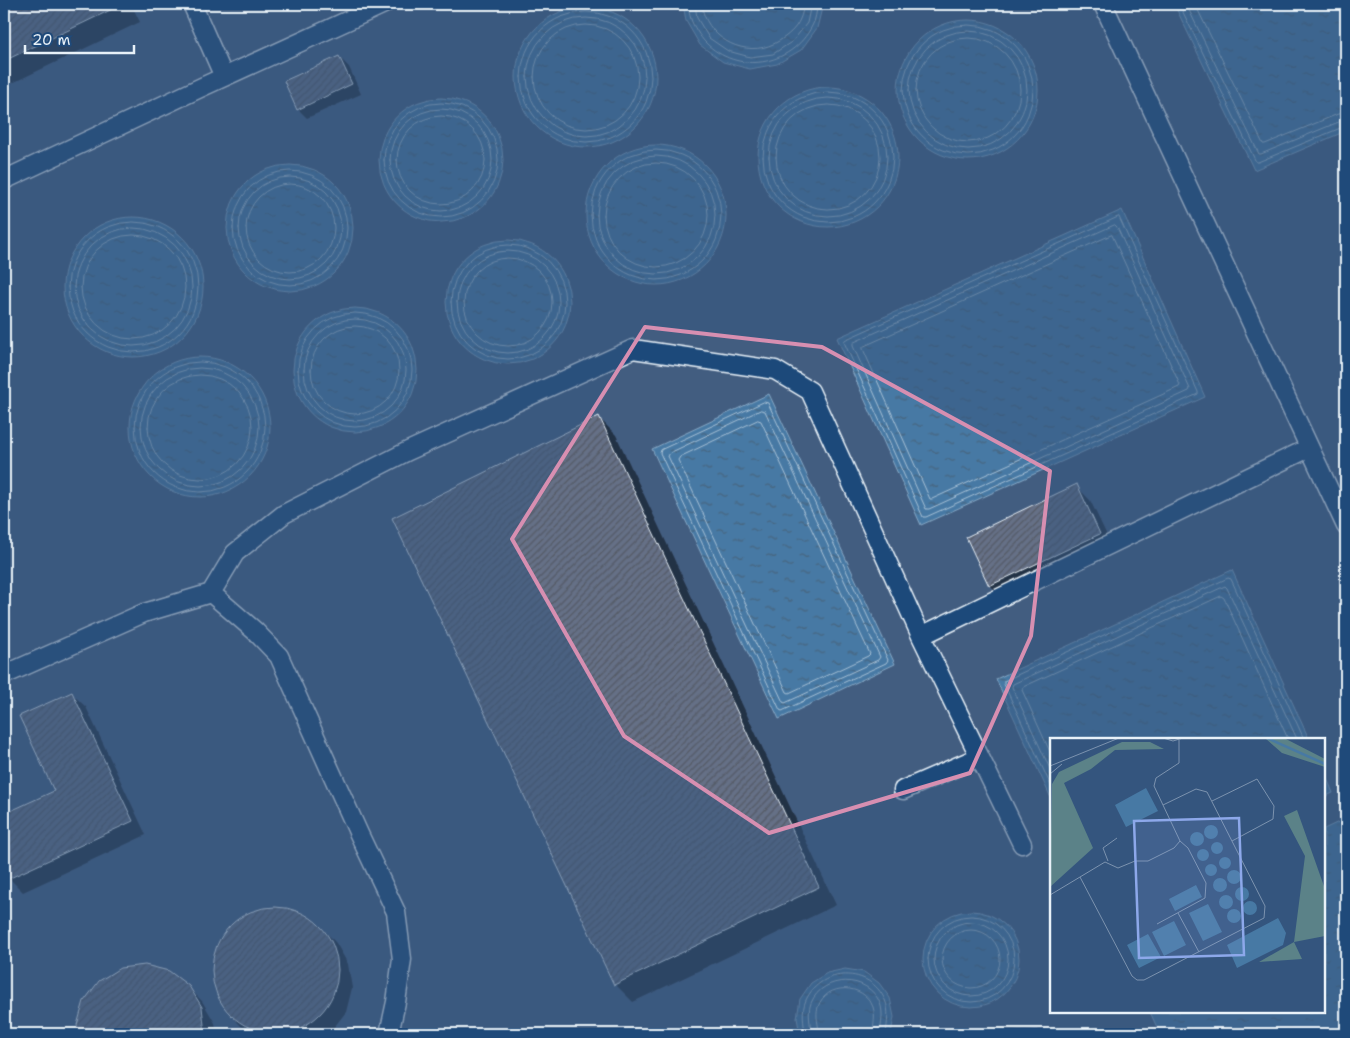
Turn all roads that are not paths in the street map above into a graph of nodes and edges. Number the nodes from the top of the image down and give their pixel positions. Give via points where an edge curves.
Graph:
1 (192, 4) edge
2 (384, 4) edge
3 (1103, 4) edge
4 (224, 77) junction
5 (4, 180) edge
6 (1309, 448) junction
7 (1346, 526) edge
8 (211, 593) junction
9 (921, 636) junction
10 (4, 675) edge
11 (979, 757) junction
12 (903, 790) dead end
13 (1022, 844) dead end
14 (389, 1034) edge

1 - 4 lane
2 - 4 lane
3 - 6 lane
4 - 5 lane
6 - 7 lane
6 - 9 lane
8 - 9 lane via 234,553 284,514 408,451 633,349 775,370 810,391
8 - 10 lane via 144,614
8 - 14 lane via 279,656 396,912 402,959
9 - 11 lane
11 - 12 lane
11 - 13 lane

